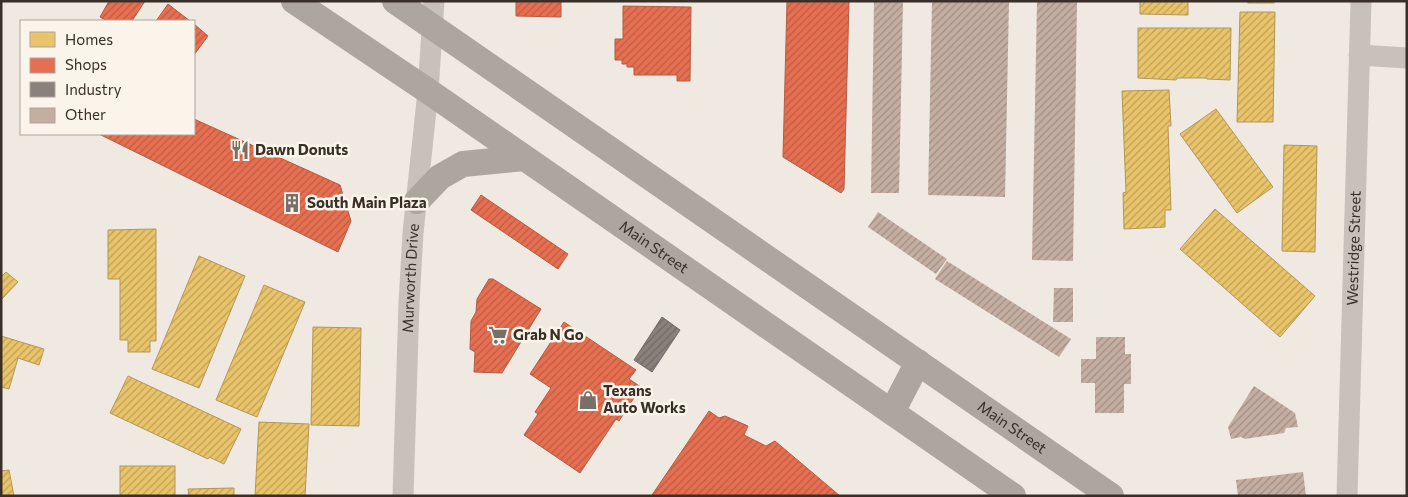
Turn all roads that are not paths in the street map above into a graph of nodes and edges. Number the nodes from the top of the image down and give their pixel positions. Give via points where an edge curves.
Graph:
1 (294, 1) edge
2 (395, 1) edge
3 (434, 1) edge
4 (1361, 1) edge
5 (432, 27) junction
6 (1359, 55) junction
7 (1407, 58) edge
8 (428, 92) junction
9 (524, 158) junction
10 (416, 201) junction
11 (918, 362) junction
12 (892, 412) junction
13 (404, 496) edge
14 (1013, 496) edge
15 (1111, 496) edge
16 (1347, 496) edge

1 - 8 main road, Main Street
2 - 5 main road, Main Street
3 - 5 street, Murworth Drive
4 - 6 street, Westridge Street
5 - 8 street, Murworth Drive
5 - 11 main road, Main Street
6 - 7 street
6 - 16 street, Westridge Street
8 - 9 main road, Main Street
8 - 10 street, Murworth Drive
9 - 10 main road via 463,164 440,177
9 - 12 main road, Main Street
10 - 13 street, Murworth Drive via 408,303
11 - 12 main road
11 - 15 main road, Main Street
12 - 14 main road, Main Street

